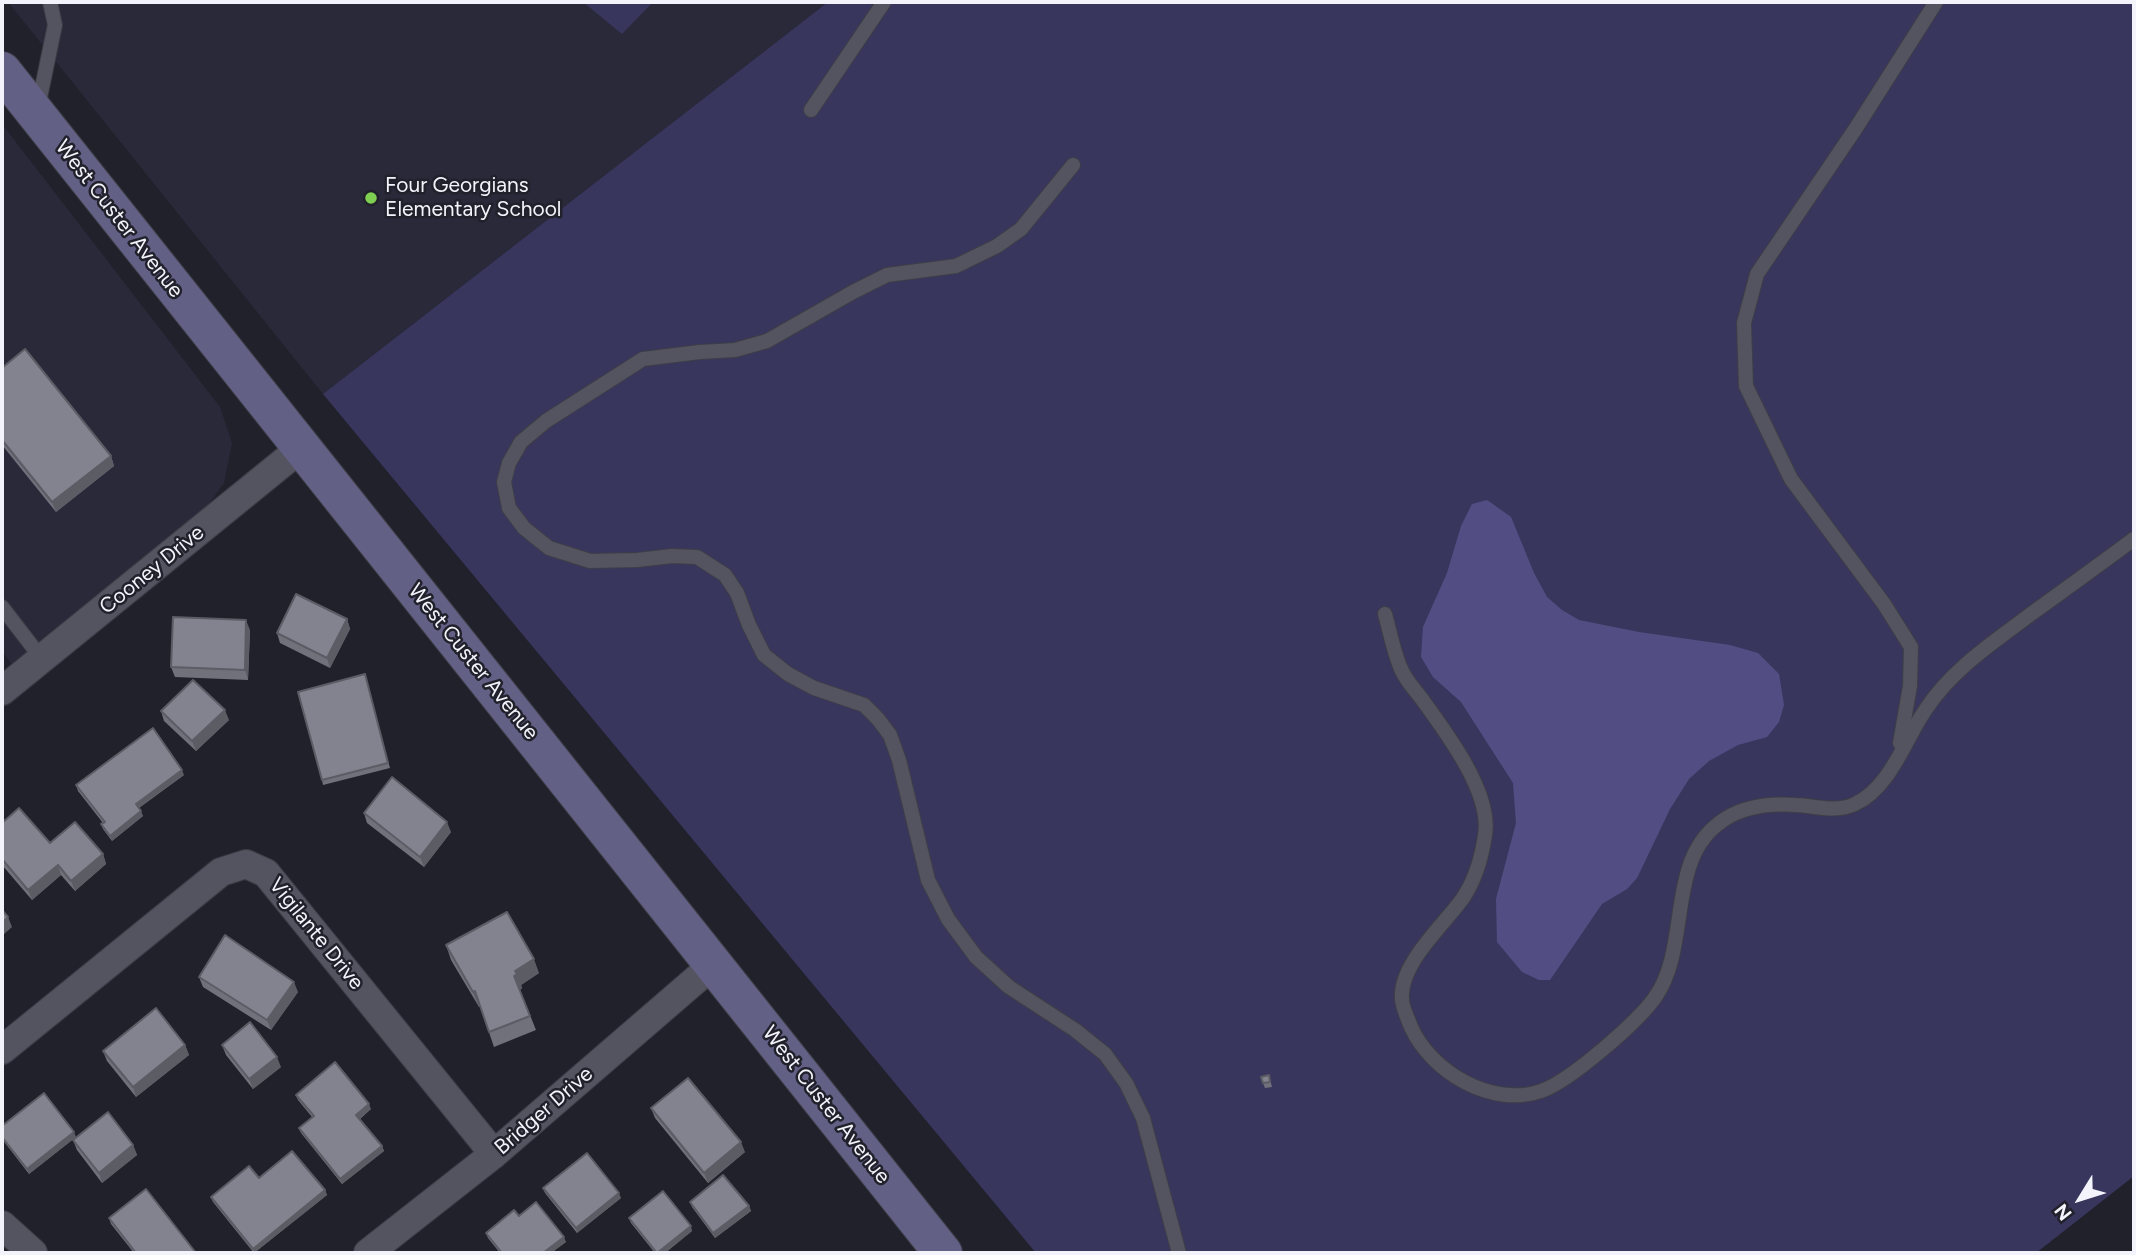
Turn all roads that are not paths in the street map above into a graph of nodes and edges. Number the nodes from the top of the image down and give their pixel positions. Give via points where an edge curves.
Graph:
1 (50, 2) edge
2 (884, 2) edge
3 (1936, 2) edge
4 (2, 71) edge
5 (811, 110) dead end
6 (37, 115) junction
7 (1073, 165) dead end
8 (301, 448) junction
9 (2134, 539) edge
10 (2, 607) edge
11 (1385, 614) dead end
12 (42, 659) junction
13 (2, 691) edge
14 (1896, 761) junction
15 (714, 964) junction
16 (2, 1050) edge
17 (494, 1154) junction
18 (2, 1225) edge
19 (33, 1253) edge
20 (368, 1253) edge
21 (943, 1253) edge
22 (1179, 1253) edge

1 - 6 lane via 55,25
2 - 5 lane
3 - 14 lane via 1757,274 1744,323 1746,386 1791,479 1911,648 1910,686
4 - 6 main road, West Custer Avenue
6 - 8 main road, West Custer Avenue
7 - 22 lane via 1021,229 956,266 887,275 767,341 735,350 643,359 521,442 504,482 509,508 524,528 549,548 590,561 697,557 725,575 764,655 814,688 864,705 877,719 890,735 928,880 948,919 976,957 1009,987 1105,1054 1126,1083 1143,1118
8 - 12 street, Cooney Drive
8 - 15 main road, West Custer Avenue
9 - 14 lane via 1948,680
10 - 12 lane
11 - 14 lane via 1402,673 1469,769 1481,799 1486,830 1476,871 1465,895 1418,952 1402,999 1421,1047 1446,1073 1478,1088 1509,1095 1540,1092 1592,1058 1655,997 1673,954 1688,867 1706,834 1720,822 1764,804 1828,810 1855,804 1877,787
12 - 13 street, Cooney Drive
15 - 17 street, Bridger Drive
15 - 21 main road, West Custer Avenue
16 - 17 street, Vigilante Drive via 221,872 246,864 266,873
17 - 20 street, Bridger Drive
18 - 19 street

